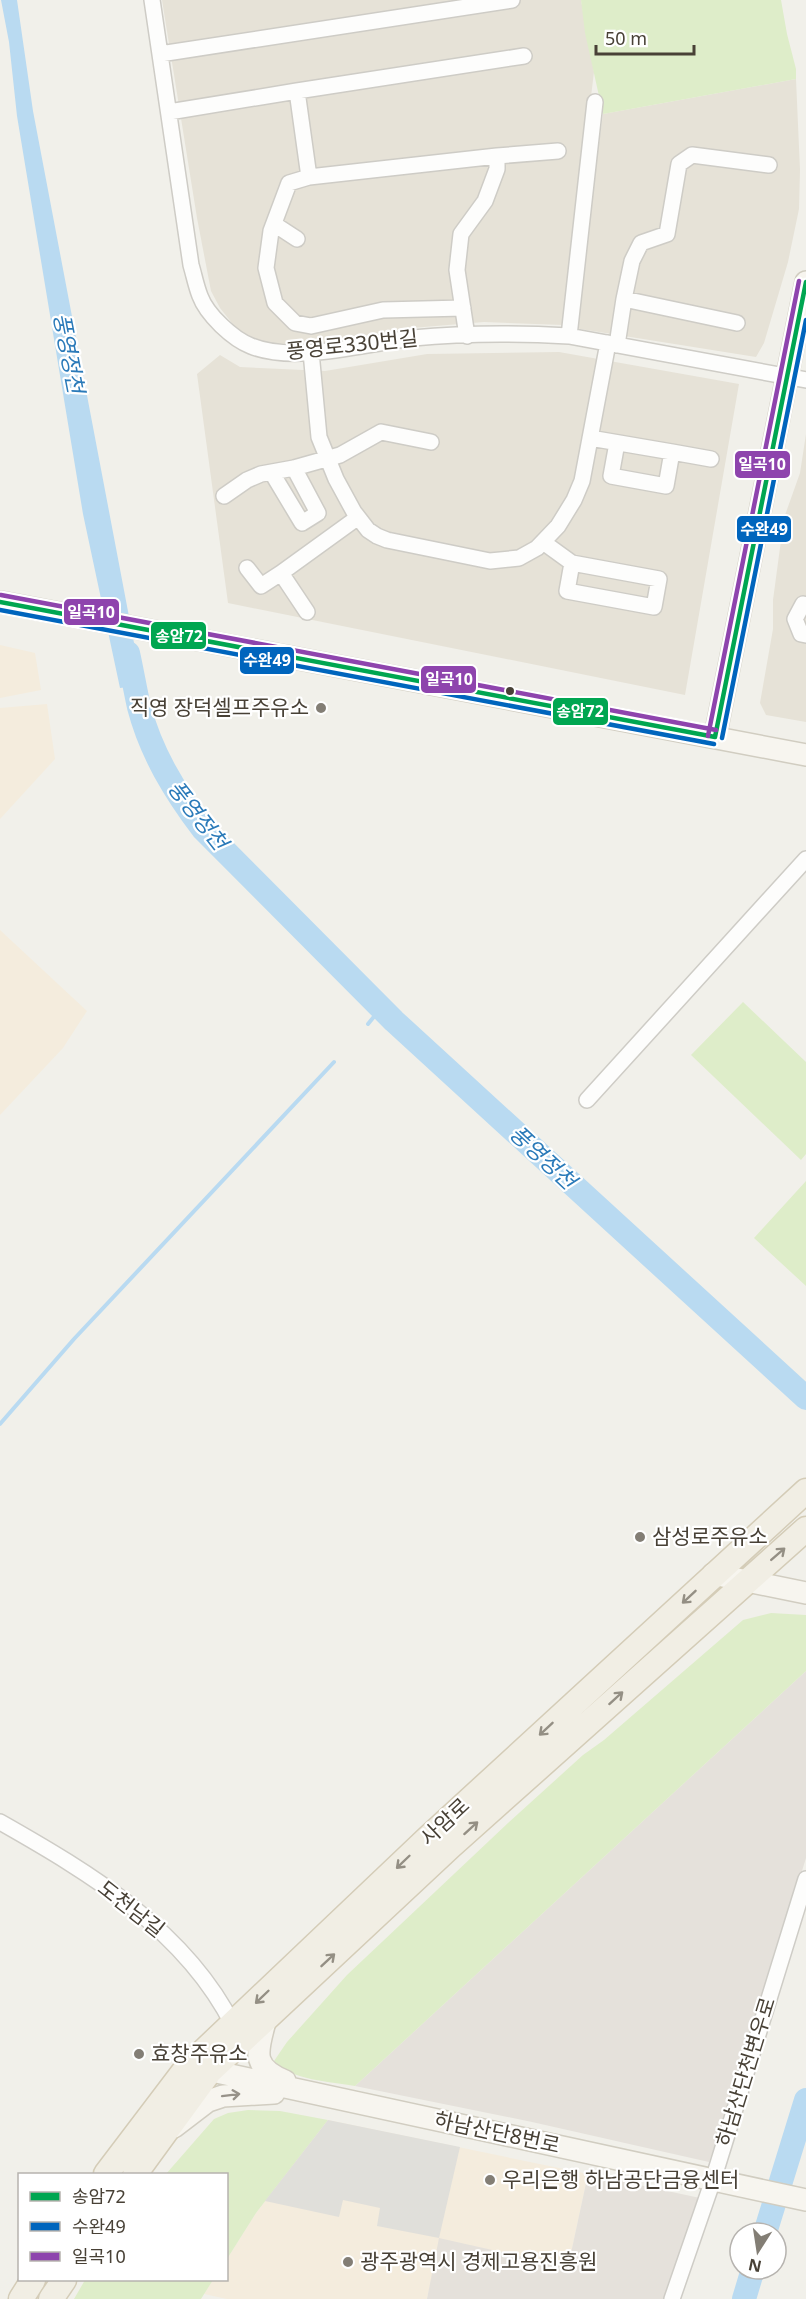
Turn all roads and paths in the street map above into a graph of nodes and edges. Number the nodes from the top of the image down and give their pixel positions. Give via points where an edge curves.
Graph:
1 (152, 0) edge
2 (512, 0) edge
3 (422, 7) edge
4 (160, 54) junction
5 (524, 56) dead end
6 (297, 91) junction
7 (595, 102) dead end
8 (169, 112) junction
9 (558, 151) dead end
10 (497, 156) junction
11 (769, 165) dead end
12 (309, 177) junction
13 (274, 224) junction
14 (297, 239) dead end
15 (806, 282) edge
16 (624, 299) junction
17 (463, 308) junction
18 (737, 323) dead end
19 (467, 336) junction
20 (569, 336) junction
21 (613, 344) junction
22 (311, 352) junction
23 (796, 378) edge
24 (590, 438) junction
25 (430, 442) dead end
26 (617, 443) junction
27 (672, 452) junction
28 (327, 459) junction
29 (711, 459) dead end
30 (294, 468) junction
31 (272, 473) junction
32 (224, 496) dead end
33 (357, 518) junction
34 (543, 542) junction
35 (572, 563) junction
36 (247, 568) dead end
37 (282, 573) junction
38 (0, 602) edge
39 (803, 604) dead end
40 (307, 612) dead end
41 (806, 635) edge
42 (715, 737) junction
43 (806, 755) edge
44 (806, 859) edge
45 (587, 1100) dead end
46 (800, 1496) edge
47 (806, 1529) edge
48 (713, 1575) junction
49 (747, 1581) junction
50 (806, 1593) edge
51 (0, 1822) edge
52 (806, 1879) edge
53 (266, 2018) junction
54 (233, 2025) junction
55 (199, 2068) junction
56 (316, 2094) junction
57 (164, 2135) junction
58 (108, 2173) edge
59 (136, 2173) edge
60 (718, 2181) junction
61 (806, 2200) edge
62 (32, 2281) edge
63 (63, 2281) edge
64 (21, 2299) edge
65 (51, 2299) edge
66 (672, 2299) edge

1 - 4 street, 풍영로330번길
2 - 3 street
3 - 4 street
4 - 8 street, 풍영로330번길
5 - 6 street
6 - 8 street
6 - 12 street
7 - 20 street
8 - 22 street, 풍영로330번길 via 191,265 201,298 221,327 250,346 284,355
9 - 10 street
10 - 12 street
10 - 17 street via 497,169 485,201 461,234 457,270
11 - 16 street via 692,155 679,164 667,234 641,243 632,261
12 - 13 street via 289,183
13 - 14 street
13 - 17 street via 266,268 275,303 295,323 311,326 383,310
15 - 23 main road
16 - 18 street
16 - 21 street
17 - 19 street
19 - 20 street, 풍영로330번길
19 - 22 street, 풍영로330번길 via 415,338
20 - 21 street, 풍영로330번길
21 - 23 street, 풍영로330번길
21 - 24 street
22 - 28 street via 319,438
23 - 42 main road
24 - 26 street
24 - 34 street via 582,481 558,526
25 - 28 street via 381,432
26 - 27 street
26 - 27 street via 611,476 666,486
27 - 29 street
28 - 30 street
28 - 33 street
30 - 31 street
30 - 31 street via 318,513 302,523
31 - 32 street via 247,480
33 - 34 street via 368,530 387,540 490,561 519,558
33 - 37 street
34 - 35 street
35 - 35 street via 659,579 654,607 567,591
36 - 37 street via 261,586
37 - 40 street
38 - 42 main road
39 - 41 street via 795,619 801,634
42 - 43 main road
44 - 45 street
46 - 48 main road, 사암로
49 -> 47 main road, 사암로
48 - 49 main road
48 -> 54 main road, 사암로 via 428,1838
49 - 50 main road
53 -> 49 main road, 사암로
51 - 54 street, 도천남길 via 120,1897 164,1934 198,1970
52 - 60 street, 하남산단천변우로
53 - 55 main road, 사암로
53 - 56 main road via 258,2053 263,2068
54 - 55 main road, 사암로
55 - 56 main road, 하남산단8번로
55 - 57 main road, 사암로
55 - 58 main road, 사암로
57 -> 56 main road via 208,2101 223,2096
56 - 60 main road, 하남산단8번로
57 - 59 main road, 사암로
60 - 61 main road, 하남산단8번로
60 - 66 street, 하남산단천변우로
62 - 64 main road
63 - 65 main road

